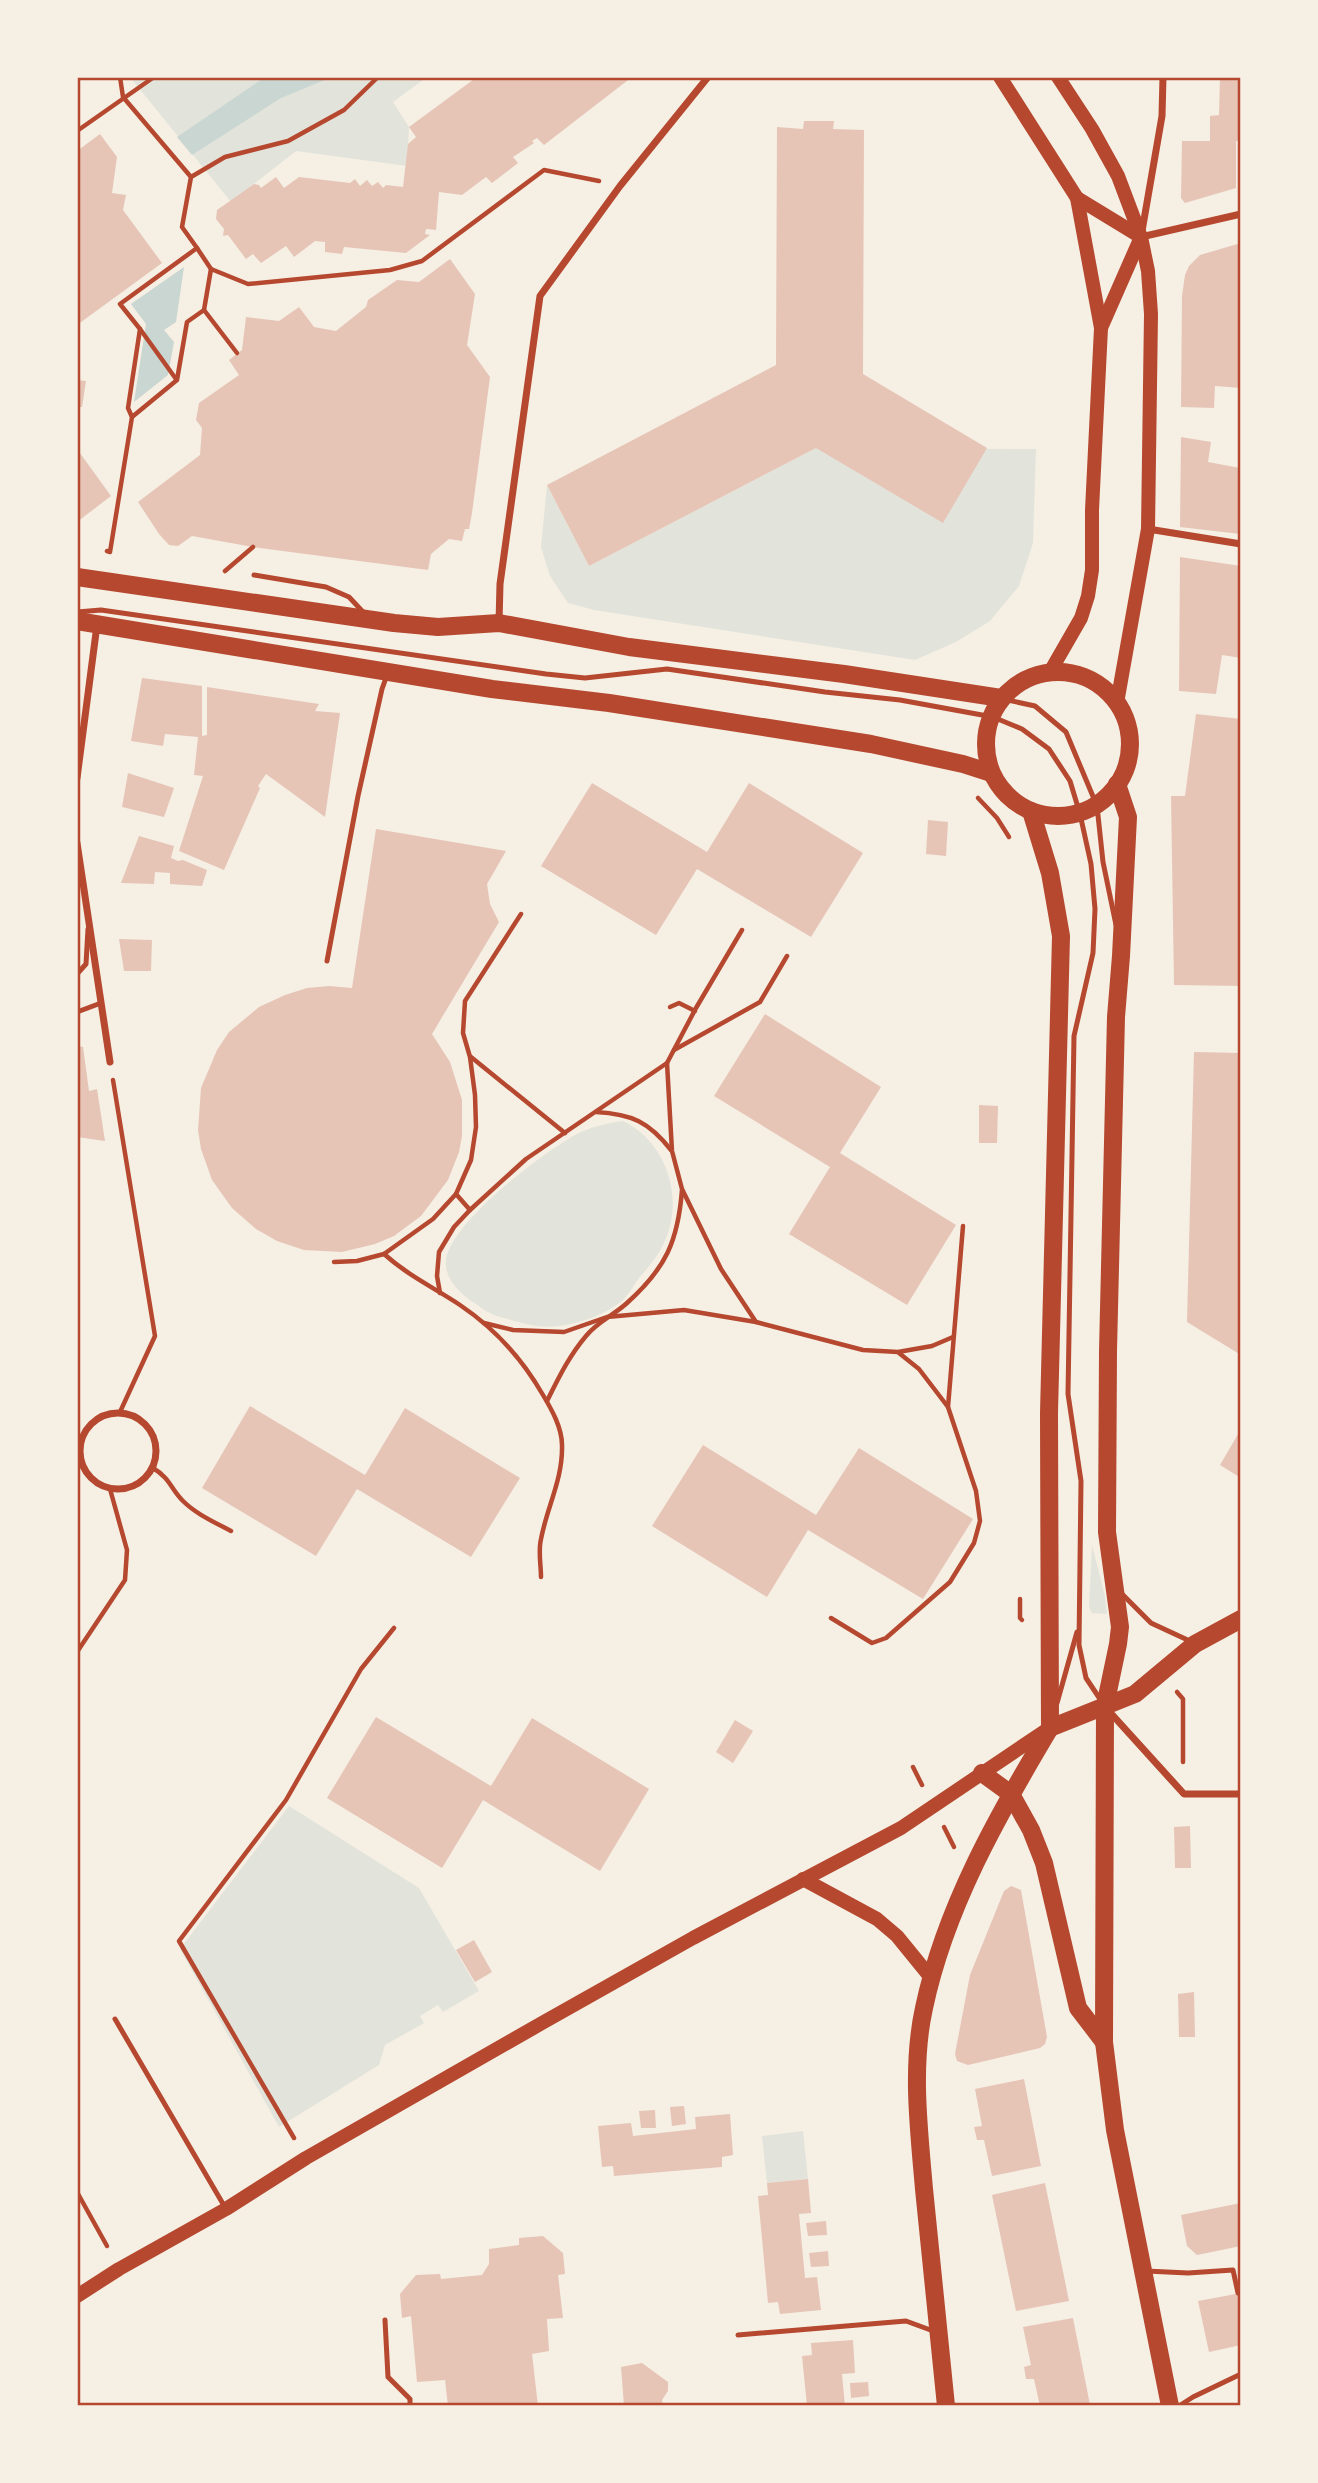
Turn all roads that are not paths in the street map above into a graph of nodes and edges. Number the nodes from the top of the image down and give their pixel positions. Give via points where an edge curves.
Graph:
1 (708, 77) edge
2 (1000, 77) edge
3 (1058, 77) edge
4 (1163, 77) edge
5 (1077, 198) junction
6 (1241, 214) edge
7 (1141, 237) junction
8 (1101, 328) junction
9 (1148, 529) junction
10 (1241, 544) edge
11 (254, 575) dead end
12 (77, 577) edge
13 (77, 612) edge
14 (369, 617) junction
15 (77, 621) edge
16 (97, 624) junction
17 (499, 624) junction
18 (1050, 672) junction
19 (388, 673) junction
20 (1001, 698) junction
21 (1117, 703) junction
22 (993, 717) junction
23 (991, 773) junction
24 (77, 778) edge
25 (1117, 785) junction
26 (1097, 806) junction
27 (1031, 811) junction
28 (1080, 814) junction
29 (77, 843) edge
30 (88, 919) junction
31 (1121, 956) junction
32 (327, 961) dead end
33 (77, 974) edge
34 (101, 1003) junction
35 (77, 1012) edge
36 (110, 1062) road end
37 (79, 1460) edge
38 (1115, 1587) junction
39 (1241, 1619) edge
40 (1079, 1625) junction
41 (1195, 1644) junction
42 (1105, 1706) junction
43 (1050, 1728) junction
44 (982, 1773) junction
45 (1011, 1794) junction
46 (1241, 1794) edge
47 (803, 1879) junction
48 (932, 1979) junction
49 (115, 2019) dead end
50 (1104, 2042) junction
51 (226, 2209) junction
52 (1143, 2271) junction
53 (1238, 2293) dead end
54 (77, 2296) edge
55 (385, 2320) dead end
56 (939, 2333) junction
57 (738, 2335) dead end
58 (1241, 2374) edge
59 (411, 2406) edge
60 (946, 2406) edge
61 (1170, 2406) edge
62 (1180, 2406) edge

1 - 17 street via 540,296 500,584
2 - 5 main road
3 - 7 main road via 1118,176
4 - 7 street via 1162,116
5 - 7 main road
5 - 8 main road
6 - 7 street
7 - 8 main road
7 - 9 main road via 1151,314
8 - 18 main road via 1092,570 1081,618
9 - 10 street
9 - 21 main road
11 - 14 lane via 326,587 349,597
12 - 14 main road
13 - 22 lane via 101,610 584,678 667,669 900,699
14 - 17 main road via 438,628
15 - 16 main road
16 - 19 main road
16 - 24 street
17 - 20 main road via 629,647
18 - 20 main road via 1015,685
18 - 21 main road via 1088,679
19 - 23 main road via 871,744
19 - 32 lane via 358,796
20 - 22 main road
20 - 26 lane via 1035,706 1066,732
21 - 25 main road via 1127,727 1129,752
22 - 23 main road via 986,754
22 - 28 lane via 1022,729 1049,750 1070,781
23 - 27 main road via 1007,796
25 - 26 main road
25 - 31 main road via 1128,817
26 - 28 main road
26 - 31 lane
27 - 28 main road via 1050,816
27 - 43 main road via 1061,936 1049,1401
28 - 40 lane via 1095,909 1093,953 1074,1036 1068,1394 1081,1481
29 - 30 street
30 - 33 lane via 86,964
30 - 34 street
31 - 38 main road via 1108,1364 1107,1532
34 - 35 lane
34 - 36 street
37 - 37 street via 96,1483 110,1489 127,1488 143,1481 153,1468 157,1454 153,1434 140,1418 120,1412 103,1415 88,1425 80,1441
38 - 41 lane via 1151,1623
38 - 42 main road via 1120,1627
39 - 41 main road
40 - 42 lane via 1086,1678
40 - 43 lane
41 - 42 main road via 1135,1694
42 - 43 main road
42 - 46 street via 1184,1794
42 - 50 main road
43 - 44 main road
43 - 45 main road
44 - 45 main road
44 - 47 main road via 901,1828
45 - 48 main road via 958,1900
45 - 50 main road via 1044,1863 1078,2008
47 - 48 main road via 877,1919
47 - 51 main road via 306,2158
48 - 56 main road via 923,2010 917,2079
49 - 51 lane
50 - 52 main road via 1115,2130
51 - 54 main road
52 - 53 lane via 1233,2270
52 - 61 main road
55 - 59 lane via 388,2377 410,2399
56 - 57 lane via 906,2321
56 - 60 main road
58 - 62 lane

